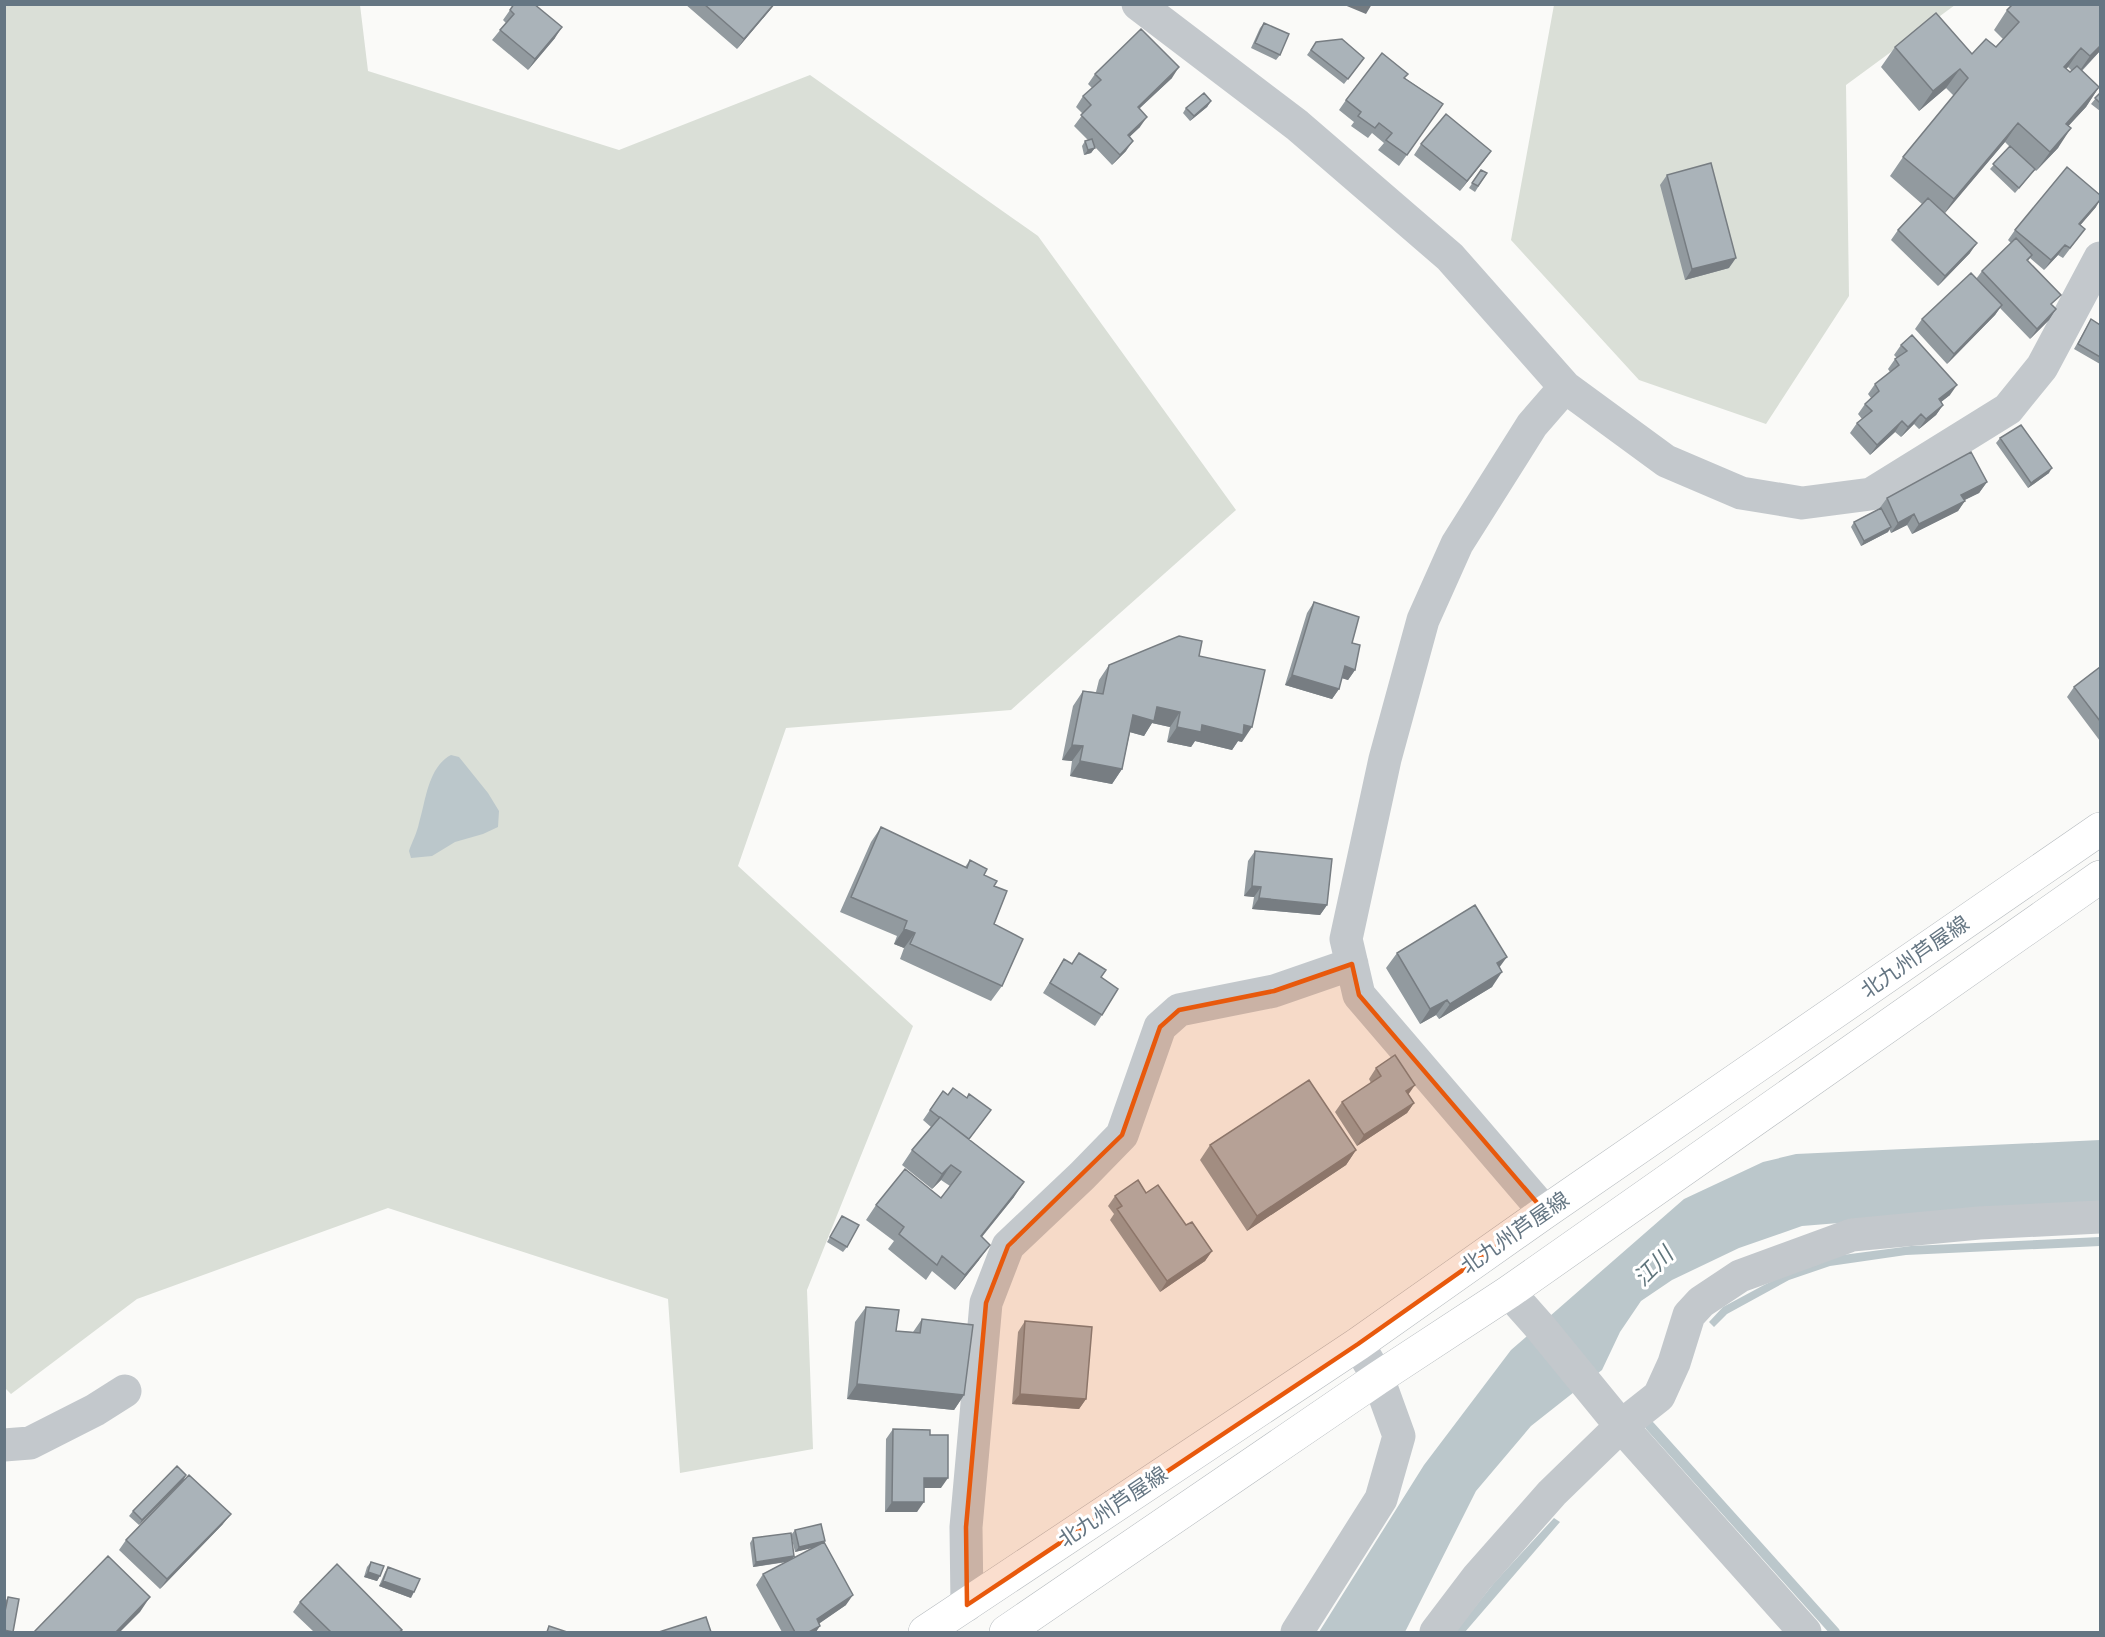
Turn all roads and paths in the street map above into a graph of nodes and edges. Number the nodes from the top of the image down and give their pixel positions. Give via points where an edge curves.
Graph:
1 (1138, 4) edge
2 (2100, 258) edge
3 (1565, 387) junction
4 (2100, 829) edge
5 (2100, 877) edge
6 (1352, 964) junction
7 (1545, 1212) junction
8 (2100, 1217) edge
9 (1509, 1292) junction
10 (1358, 1344) junction
11 (1378, 1378) junction
12 (125, 1391) dead end
13 (1621, 1426) junction
14 (4, 1445) edge
15 (967, 1605) junction
16 (925, 1632) edge
17 (1006, 1632) edge
18 (1297, 1632) edge
19 (1436, 1632) edge
20 (1805, 1632) edge

1 - 3 street via 1297,125 1450,257
2 - 3 street via 2042,367 2008,409 1871,494 1802,503 1741,493 1666,460
3 - 6 street via 1532,425 1457,544 1423,620 1385,759 1346,939
4 - 7 main road, 北九州芦屋線
5 - 9 main road, 北九州芦屋線
6 - 7 street via 1359,995
6 - 15 street via 1274,991 1179,1010 1160,1027 1122,1135 1008,1246 986,1303 966,1527
7 - 10 main road, 北九州芦屋線
8 - 13 street via 1852,1235 1740,1276 1701,1302 1689,1315 1659,1396
9 - 11 main road, 北九州芦屋線
9 - 13 street
10 - 11 street
10 - 15 main road, 北九州芦屋線
11 - 17 main road, 北九州芦屋線
11 - 18 street via 1400,1436 1381,1499
12 - 14 street via 30,1443
13 - 19 street via 1552,1493
13 - 20 street
15 - 16 main road, 北九州芦屋線

